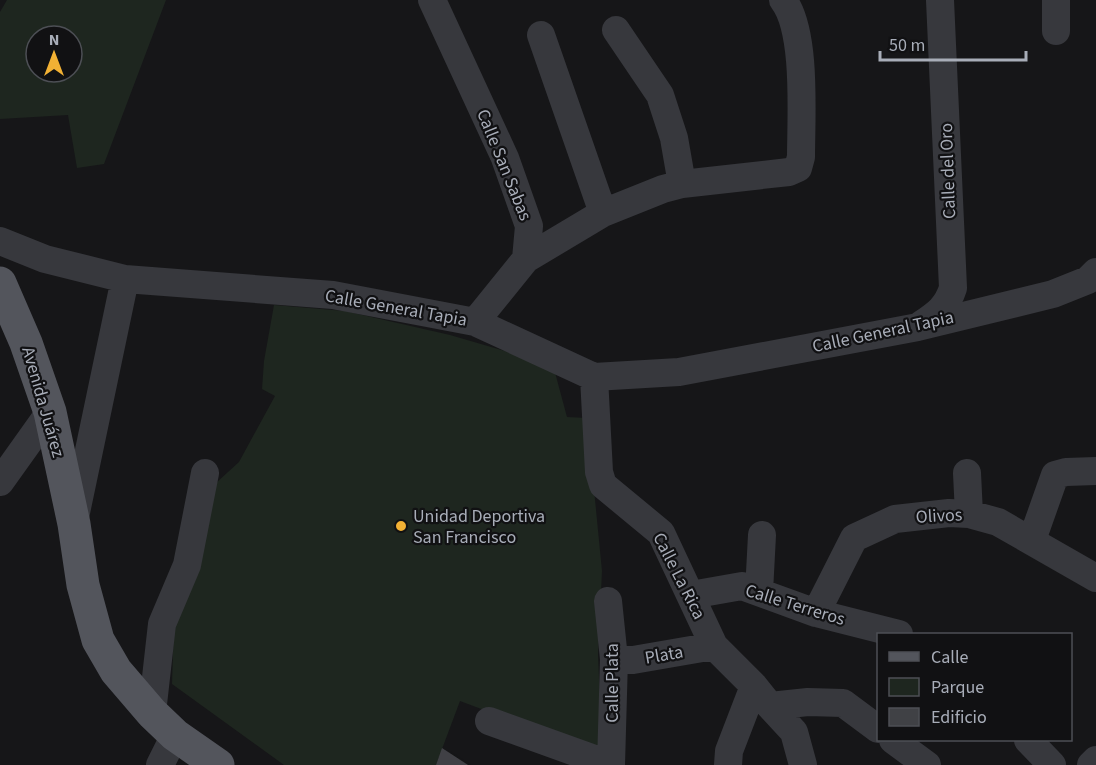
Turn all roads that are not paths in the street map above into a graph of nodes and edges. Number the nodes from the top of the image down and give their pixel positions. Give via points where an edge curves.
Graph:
1 (432, 0) edge
2 (783, 0) edge
3 (940, 0) edge
4 (1056, 0) edge
5 (616, 30) dead end
6 (1056, 31) dead end
7 (541, 35) dead end
8 (682, 184) junction
9 (603, 213) junction
10 (0, 241) edge
11 (526, 259) junction
12 (1096, 272) edge
13 (125, 279) junction
14 (0, 284) edge
15 (475, 322) junction
16 (918, 327) junction
17 (594, 377) junction
18 (50, 412) junction
19 (1096, 471) edge
20 (967, 472) dead end
21 (206, 473) dead end
22 (0, 482) edge
23 (969, 514) junction
24 (74, 524) junction
25 (762, 535) dead end
26 (1032, 540) junction
27 (1096, 578) edge
28 (759, 592) junction
29 (691, 596) junction
30 (608, 601) dead end
31 (816, 613) junction
32 (895, 633) edge
33 (714, 646) junction
34 (614, 658) junction
35 (762, 696) junction
36 (152, 713) junction
37 (489, 721) dead end
38 (877, 728) edge
39 (175, 735) junction
40 (894, 741) edge
41 (1029, 741) edge
42 (1096, 760) edge
43 (160, 765) edge
44 (218, 765) edge
45 (611, 765) edge
46 (728, 765) edge
47 (803, 765) edge
48 (927, 765) edge
49 (1052, 765) edge
50 (1091, 765) edge

1 - 11 street, Calle San Sabas via 505,158 529,226
2 - 8 street via 791,10 799,51 798,168
3 - 16 street, Calle del Oro via 952,288 942,311
4 - 6 street
5 - 8 street via 660,95 674,138
7 - 9 street
8 - 9 street
9 - 11 street
10 - 13 street, Calle General Tapia via 45,258
11 - 15 street
12 - 16 street, Calle General Tapia via 1088,280 1053,294
13 - 15 street, Calle General Tapia via 333,295
13 - 24 street
14 - 18 main road, Avenida Juárez via 26,342
15 - 17 street, Calle General Tapia
16 - 17 street, Calle General Tapia via 679,372
17 - 29 street, Calle La Rica via 603,485 661,533
18 - 22 street
18 - 24 main road, Avenida Juárez
19 - 26 street via 1055,475
20 - 23 street
21 - 36 street via 187,565 162,624
23 - 26 street, Olivos via 998,522
23 - 31 street, Olivos via 895,519 854,538
24 - 36 main road, Avenida Juárez via 83,585 99,640 116,671
25 - 28 street
26 - 27 street, Olivos
28 - 29 street, Calle Terreros via 742,586
28 - 31 street, Calle Terreros
29 - 33 street, Calle La Rica
30 - 34 street, Calle Plata
31 - 32 street, Calle Terreros
33 - 34 street, Plata via 633,660
33 - 35 street, Calle La Rica
34 - 45 street, Calle Plata
35 - 38 street via 843,703
35 - 46 street via 729,751
35 - 47 street, Calle La Rica via 794,732
36 - 39 main road, Avenida Juárez
37 - 45 street
39 - 43 street
39 - 44 main road, Avenida Juárez
40 - 48 street
41 - 49 street
42 - 50 street

